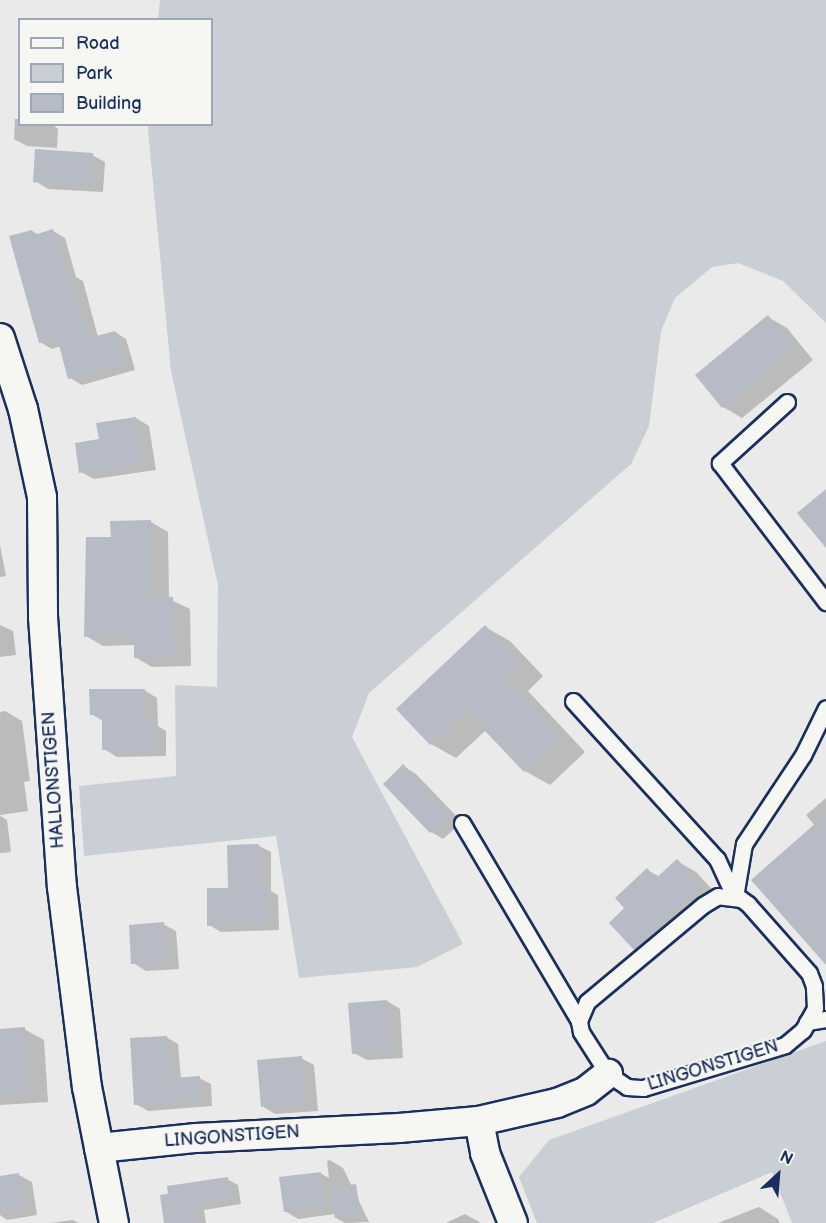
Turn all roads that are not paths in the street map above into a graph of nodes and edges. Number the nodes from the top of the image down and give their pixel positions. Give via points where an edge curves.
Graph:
1 (0, 338) edge
2 (787, 402) dead end
3 (826, 599) edge
4 (573, 701) dead end
5 (826, 708) edge
6 (462, 823) dead end
7 (735, 898) junction
8 (826, 1019) edge
9 (579, 1021) junction
10 (807, 1022) junction
11 (608, 1074) junction
12 (479, 1120) junction
13 (99, 1148) junction
14 (114, 1223) edge
15 (513, 1223) edge

1 - 13 street, HALLONSTIGEN via 23,409 42,496 43,617 62,886 87,1087
2 - 3 lane via 720,463
4 - 7 lane via 717,859
5 - 7 lane via 803,755 744,844
6 - 9 lane, LINGONSTIGEN
7 - 9 lane via 718,896 703,904 587,1002
7 - 10 lane, LINGONSTIGEN via 748,903 809,973 815,1008
8 - 10 lane
9 - 11 lane, LINGONSTIGEN via 580,1032
10 - 11 lane, LINGONSTIGEN via 785,1045 643,1088 627,1087
11 - 12 street, LINGONSTIGEN via 586,1091 557,1103
12 - 13 street, LINGONSTIGEN
12 - 15 street via 484,1153
13 - 14 street, HALLONSTIGEN

